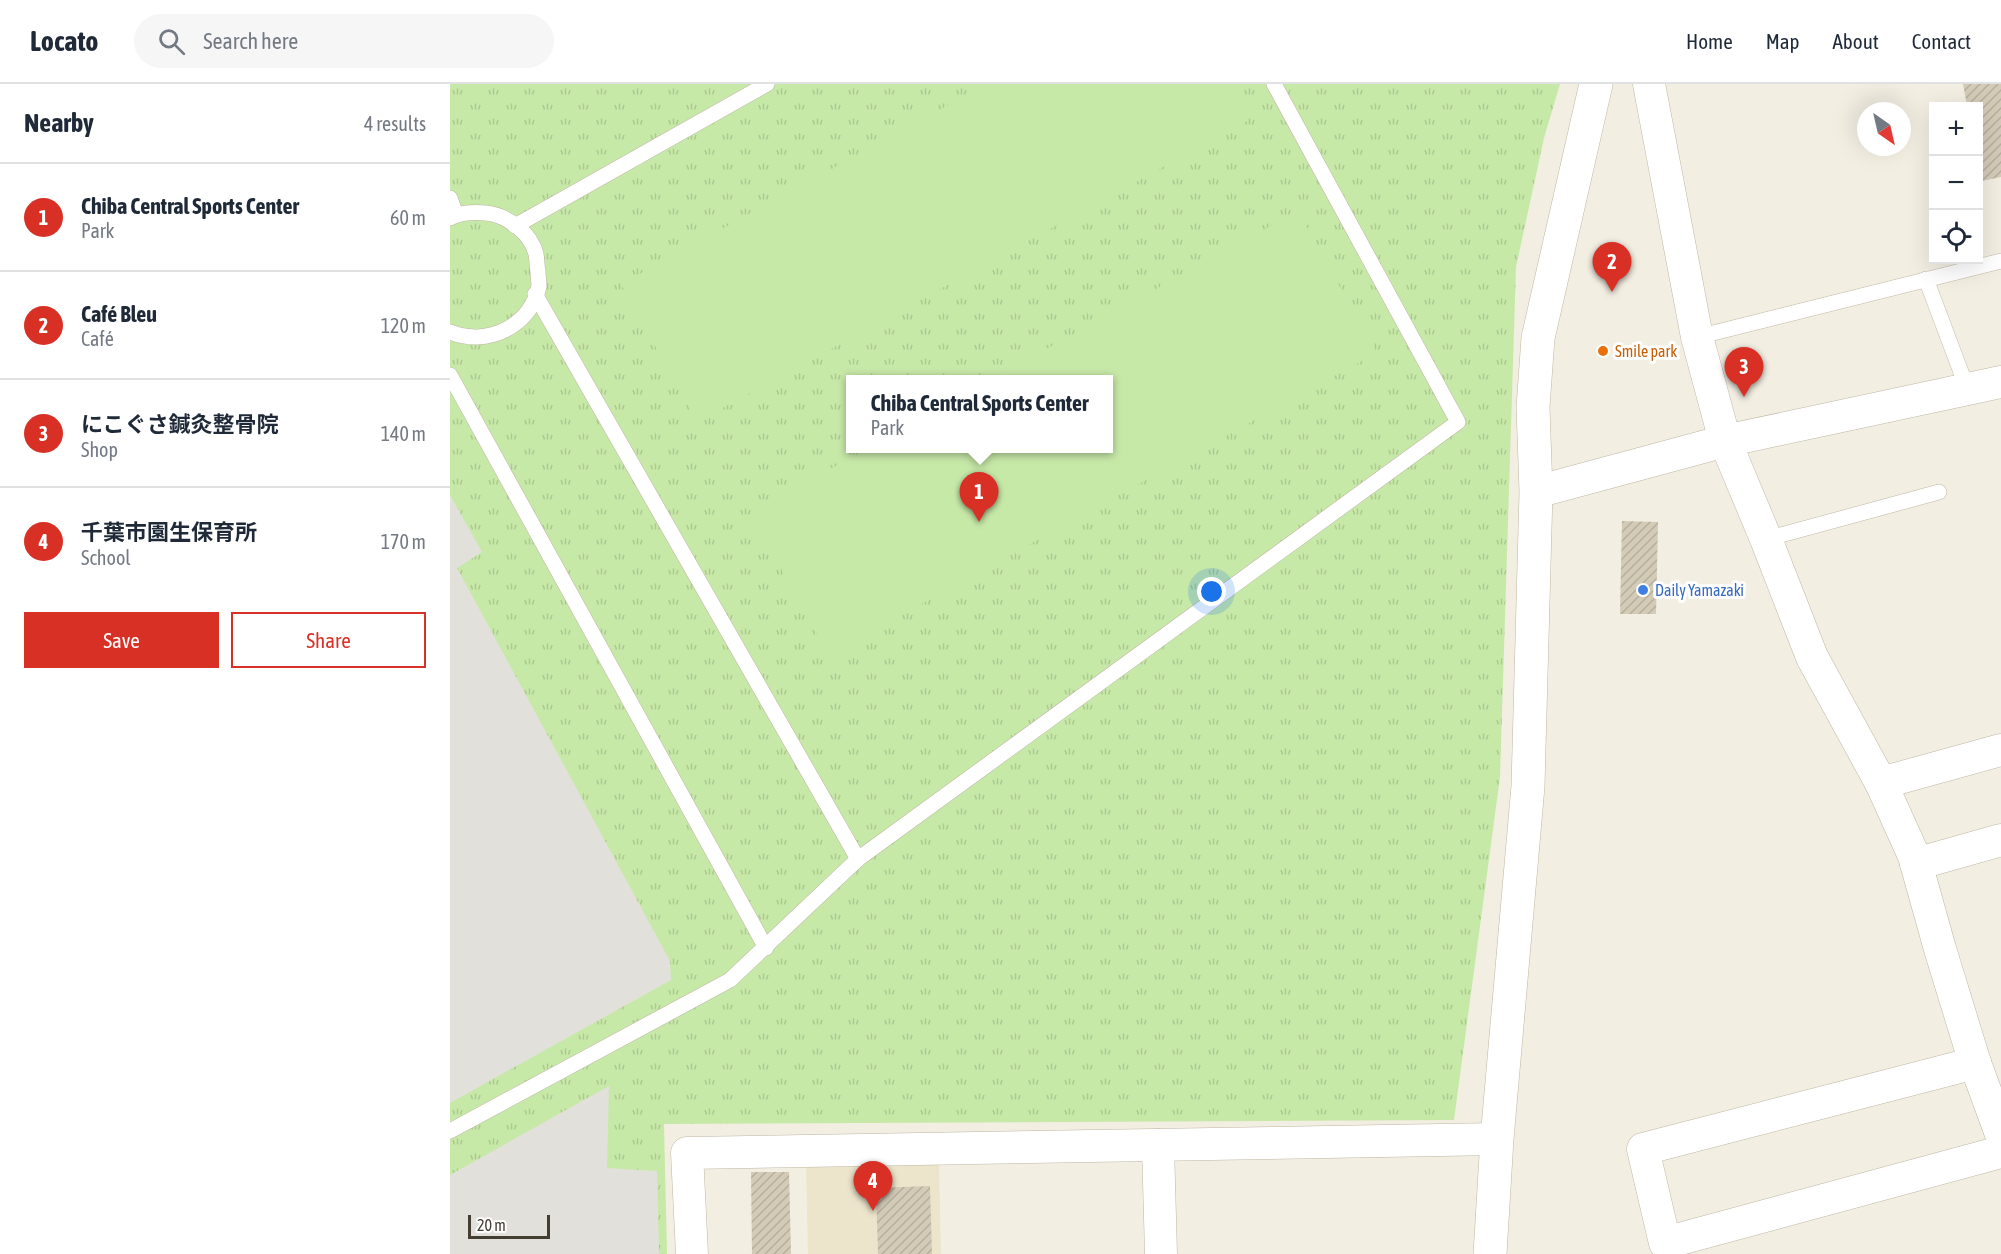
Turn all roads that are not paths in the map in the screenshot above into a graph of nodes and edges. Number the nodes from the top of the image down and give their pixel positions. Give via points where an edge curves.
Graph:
1 (767, 84) edge
2 (1274, 84) edge
3 (1596, 84) edge
4 (1649, 84) edge
5 (450, 198) edge
6 (453, 216) edge
7 (515, 226) junction
8 (2001, 261) edge
9 (1926, 279) junction
10 (536, 294) junction
11 (450, 332) edge
12 (1697, 337) junction
13 (450, 375) edge
14 (2001, 382) edge
15 (1967, 388) junction
16 (1725, 441) junction
17 (1536, 492) junction
18 (1939, 492) dead end
19 (1766, 539) junction
20 (2001, 750) edge
21 (1881, 783) junction
22 (2001, 840) edge
23 (858, 859) junction
24 (1916, 864) junction
25 (766, 948) junction
26 (1975, 1063) junction
27 (2000, 1125) edge
28 (450, 1131) edge
29 (1497, 1139) junction
30 (1158, 1145) junction
31 (2001, 1152) edge
32 (692, 1254) edge
33 (1161, 1254) edge
34 (1490, 1254) edge

1 - 7 lane
2 - 23 lane via 1458,422
3 - 17 street via 1538,338 1533,407
4 - 12 street
5 - 6 lane
6 - 7 lane via 471,212 493,214
7 - 10 lane via 536,253
8 - 9 lane
9 - 12 lane
9 - 15 lane
10 - 11 lane via 522,319 503,332 480,338
10 - 23 lane
12 - 16 street
13 - 25 lane
14 - 15 street
15 - 16 street
16 - 17 street
16 - 19 street
17 - 29 street via 1528,786
18 - 19 lane
19 - 21 street via 1812,657
20 - 21 street
21 - 24 street
22 - 24 street
23 - 25 lane
24 - 26 street
25 - 28 lane via 730,980
26 - 27 street
26 - 31 street via 1643,1149 1665,1243
29 - 30 street
29 - 34 street
30 - 32 street via 687,1153
30 - 33 street

